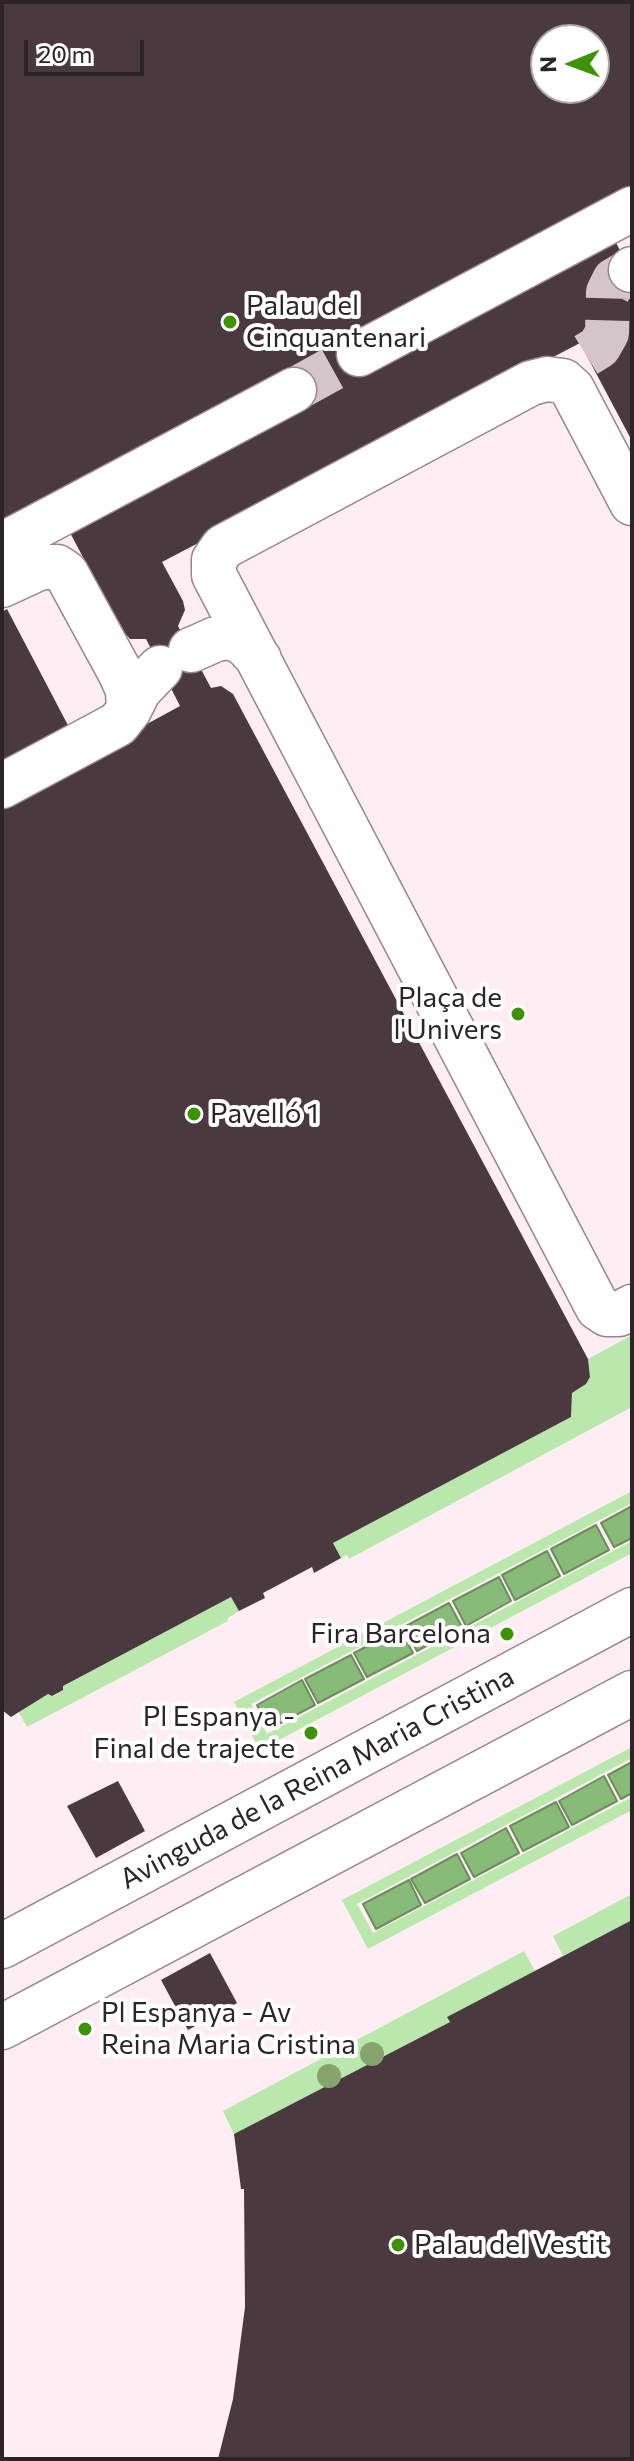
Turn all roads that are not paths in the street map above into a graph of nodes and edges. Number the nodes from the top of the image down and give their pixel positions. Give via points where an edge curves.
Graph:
1 (632, 209) edge
2 (359, 354) tunnel mouth
3 (294, 390) tunnel mouth
4 (632, 503) edge
5 (2, 545) edge
6 (2, 585) edge
7 (226, 598) junction
8 (259, 659) junction
9 (2, 786) edge
10 (632, 1307) edge
11 (632, 1610) edge
12 (632, 1693) edge
13 (2, 1946) edge
14 (2, 2027) edge

1 - 2 street
3 - 5 street
4 - 7 street via 572,389 563,381 547,379 223,547 214,560 214,575
6 - 9 street via 41,567 66,573 128,690 129,710 118,724
7 - 8 street
7 - 8 street via 222,628 200,646 230,637
8 - 10 street via 598,1308 619,1314
11 - 13 street, Avinguda de la Reina Maria Cristina
12 - 14 street

